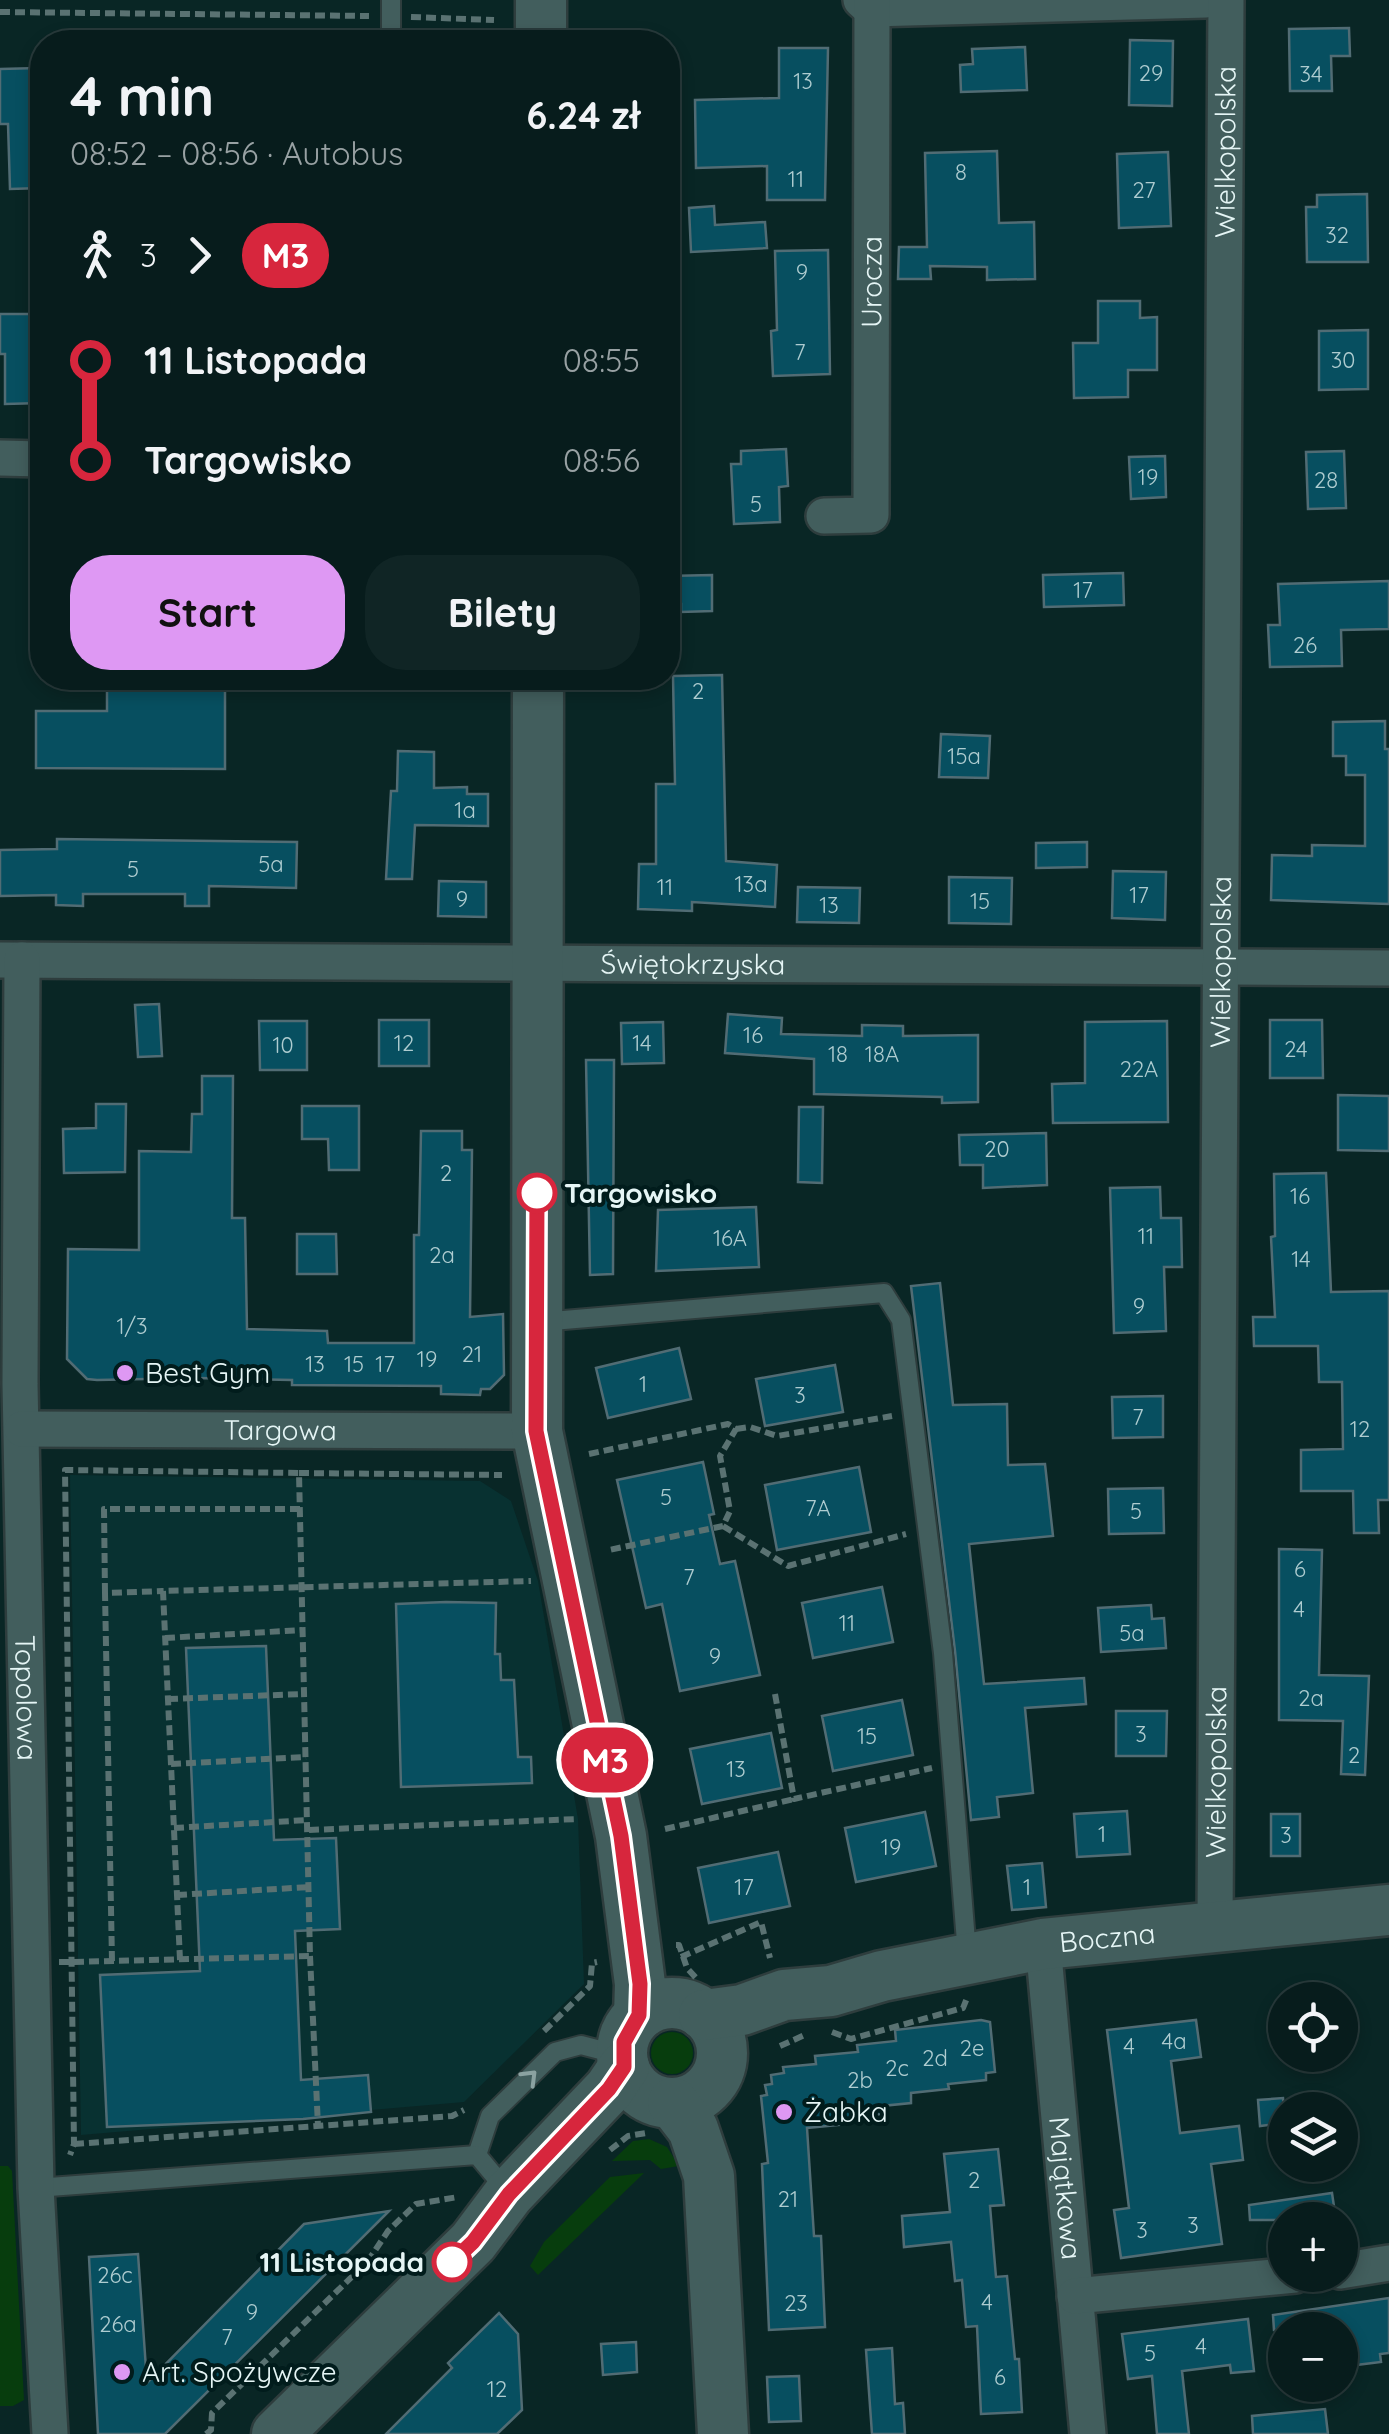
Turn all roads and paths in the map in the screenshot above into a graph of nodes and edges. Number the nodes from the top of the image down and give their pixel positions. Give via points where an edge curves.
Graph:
1 (541, 0) edge
2 (1206, 0) edge
3 (1226, 0) edge
4 (868, 3) edge
5 (391, 8) edge
6 (0, 12) edge
7 (494, 20) dead end
8 (541, 30) edge
9 (0, 458) edge
10 (30, 459) edge
11 (824, 516) dead end
12 (538, 690) edge
13 (11, 960) edge
14 (536, 964) junction
15 (1222, 967) junction
16 (1389, 968) edge
17 (535, 1323) junction
18 (914, 1417) junction
19 (22, 1428) junction
20 (736, 1429) junction
21 (536, 1431) junction
22 (589, 1454) dead end
23 (299, 1473) junction
24 (502, 1475) dead end
25 (300, 1510) junction
26 (723, 1526) junction
27 (927, 1528) junction
28 (609, 1550) dead end
29 (538, 1581) dead end
30 (301, 1587) junction
31 (163, 1591) junction
32 (105, 1593) junction
33 (302, 1630) junction
34 (165, 1638) junction
35 (304, 1694) junction
36 (774, 1694) dead end
37 (168, 1700) junction
38 (306, 1757) junction
39 (171, 1764) junction
40 (952, 1764) junction
41 (794, 1799) junction
42 (308, 1825) junction
43 (174, 1828) junction
44 (624, 1829) junction
45 (309, 1887) junction
46 (177, 1895) junction
47 (1389, 1910) edge
48 (1214, 1926) junction
49 (1042, 1944) junction
50 (310, 1956) junction
51 (968, 1956) junction
52 (180, 1960) junction
53 (112, 1961) junction
54 (33, 1962) junction
55 (72, 1962) junction
56 (774, 1976) dead end
57 (671, 2047) junction
58 (464, 2110) dead end
59 (318, 2126) junction
60 (74, 2144) junction
61 (477, 2155) junction
62 (500, 2183) junction
63 (48, 2187) junction
64 (473, 2242) junction
65 (1389, 2263) edge
66 (1358, 2268) edge
67 (1268, 2278) edge
68 (1075, 2296) junction
69 (50, 2434) edge
70 (206, 2434) edge
71 (277, 2434) edge
72 (723, 2434) edge
73 (1088, 2434) edge

1 - 8 street
2 - 4 street
3 - 15 street, Wielkopolska
4 - 11 street, Urocza via 872,515
5 - 6 path
5 - 7 path
9 - 10 street
12 - 14 street
13 - 14 street, Świętokrzyska
13 - 19 street, Topolowa
14 - 15 street, Świętokrzyska
14 - 17 street
15 - 16 street, Świętokrzyska
15 - 48 street, Wielkopolska
17 - 18 lane via 884,1293 902,1320
17 - 21 street
18 - 20 path via 776,1436
18 - 27 lane
19 - 21 street, Targowa
19 - 54 street, Topolowa
20 - 22 path via 728,1424
20 - 26 path via 720,1456 730,1511
21 - 44 street
23 - 24 path
23 - 25 path
23 - 55 path via 66,1470
25 - 30 path
25 - 32 path via 104,1509
26 - 27 path via 788,1566
26 - 28 path
27 - 40 lane
29 - 30 path
30 - 31 path
30 - 33 path
31 - 32 path
31 - 34 path
32 - 53 path
33 - 34 path
33 - 35 path
34 - 37 path
35 - 37 path
35 - 38 path
36 - 41 path
37 - 39 path
38 - 39 path
38 - 42 path
39 - 43 path
40 - 41 path
40 - 51 lane
41 - 44 path
42 - 43 path
42 - 44 path
42 - 45 path
43 - 46 path
44 - 57 street via 640,1984
45 - 46 path
45 - 50 path
46 - 52 path
47 - 48 street, Boczna
48 - 49 street, Boczna
49 - 51 street, Boczna
49 - 68 street, Majątkowa
50 - 52 path
50 - 59 path
51 - 57 street, Boczna via 832,1992 795,2019
52 - 53 path
53 - 55 path
54 - 55 path
54 - 63 street, Topolowa
55 - 60 path
56 - 57 path via 760,1922
61 -> 57 lane via 490,2116 555,2052 581,2045 608,2052
57 - 62 street via 609,2089
57 - 64 street via 629,2113 523,2209
57 - 72 street via 715,2149 709,2176
58 - 59 path
59 - 60 path
60 - 63 path
61 - 62 lane
61 - 63 lane
62 - 64 street
62 - 70 path via 416,2204 368,2261 212,2413
63 - 69 street, Topolowa
64 - 71 street
65 - 66 street
67 - 68 street
68 - 73 street, Majątkowa

